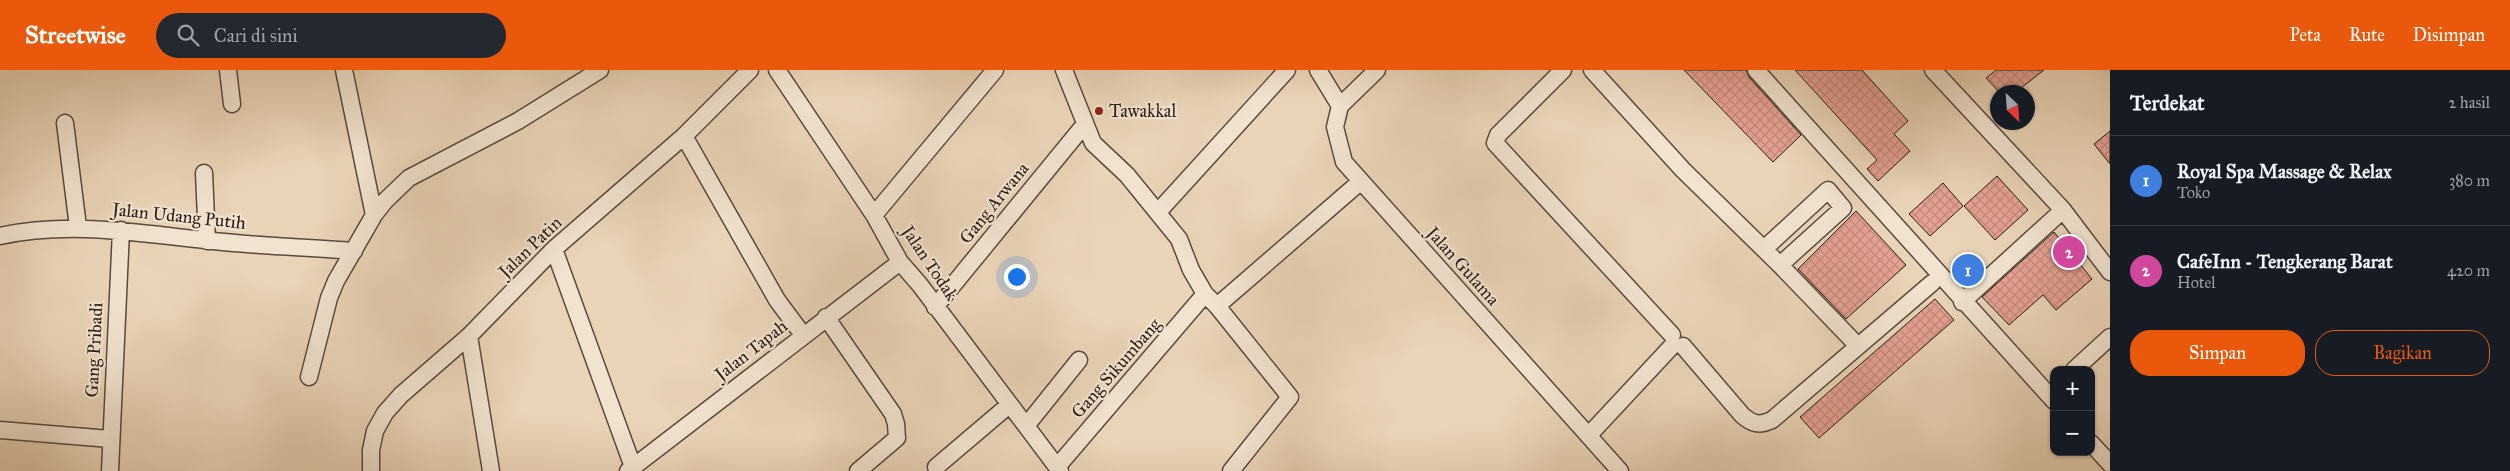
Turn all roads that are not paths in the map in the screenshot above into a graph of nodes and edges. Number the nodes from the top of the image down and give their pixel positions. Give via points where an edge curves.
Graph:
1 (228, 70) edge
2 (344, 70) edge
3 (600, 70) edge
4 (750, 70) edge
5 (777, 70) edge
6 (995, 70) edge
7 (1064, 70) edge
8 (1287, 70) edge
9 (1318, 70) edge
10 (1377, 70) edge
11 (1564, 70) edge
12 (1592, 70) edge
13 (1756, 70) edge
14 (1933, 70) edge
15 (232, 104) dead end
16 (1340, 106) junction
17 (64, 123) dead end
18 (1085, 124) junction
19 (684, 136) junction
20 (204, 174) dead end
21 (1360, 182) junction
22 (2062, 210) junction
23 (1158, 212) junction
24 (374, 215) junction
25 (874, 215) junction
26 (78, 227) junction
27 (121, 230) junction
28 (0, 236) edge
29 (207, 241) junction
30 (554, 249) junction
31 (1764, 249) junction
32 (354, 251) junction
33 (900, 262) junction
34 (1780, 265) junction
35 (2110, 272) edge
36 (1932, 283) dead end
37 (1211, 300) junction
38 (1962, 302) junction
39 (935, 307) junction
40 (826, 317) junction
41 (804, 335) junction
42 (469, 336) junction
43 (2110, 337) edge
44 (1676, 342) junction
45 (1856, 346) junction
46 (1079, 360) dead end
47 (2078, 366) edge
48 (309, 377) dead end
49 (2050, 393) edge
50 (1009, 404) junction
51 (1026, 426) junction
52 (0, 430) edge
53 (1589, 436) junction
54 (110, 439) junction
55 (2095, 447) edge
56 (2110, 464) edge
57 (936, 467) dead end
58 (631, 469) edge
59 (1058, 469) edge
60 (110, 471) edge
61 (371, 471) edge
62 (490, 471) edge
63 (858, 471) edge
64 (1231, 471) edge
65 (1620, 471) edge

1 - 15 street
2 - 24 street
3 - 24 street via 518,121 409,178
4 - 19 street, Jalan Patin
5 - 25 street, Jalan Todak
6 - 25 street
7 - 18 street
8 - 23 street
9 - 16 street
10 - 16 street
11 - 44 street via 1498,135 1495,143
12 - 31 street via 1683,170
13 - 38 street
14 - 22 street
16 - 21 street, Jalan Gulama via 1335,127 1337,141 1344,162
17 - 26 street
18 - 23 street via 1093,143 1127,175
18 - 39 street, Gang Arwana
19 - 30 street, Jalan Patin
19 - 41 street via 777,300
20 - 29 street
21 - 37 street, Gang Sikumbang
21 - 53 street, Jalan Gulama
22 - 35 street
22 - 38 street
23 - 37 street via 1179,239 1191,270
24 - 32 street
25 - 33 street, Jalan Todak
26 - 27 street, Jalan Udang Putih
26 - 28 street, Jalan Udang Putih
27 - 29 street, Jalan Udang Putih
27 - 54 street, Gang Pribadi
29 - 32 street, Jalan Udang Putih
30 - 42 street, Jalan Patin
30 - 58 street
31 - 34 street
31 - 34 street via 1828,190 1843,208
32 - 48 street via 329,298
33 - 39 street, Jalan Todak
33 - 40 street, Jalan Tapah
34 - 45 street
36 - 45 street
37 - 59 street, Gang Sikumbang
37 - 64 street via 1290,397
38 - 49 street
39 - 50 street, Jalan Todak
40 - 41 street, Jalan Tapah
40 - 63 street via 893,414 896,424 897,438
41 - 58 street, Jalan Tapah
42 - 61 street, Jalan Patin via 385,413 375,431
42 - 62 street
43 - 47 street
44 - 45 street via 1742,415 1750,422 1762,425 1772,420
44 - 53 street
46 - 51 street
50 - 51 street, Jalan Todak
50 - 57 street
51 - 59 street, Jalan Todak
52 - 54 street
53 - 65 street, Jalan Gulama
54 - 60 street, Gang Pribadi
55 - 56 street

